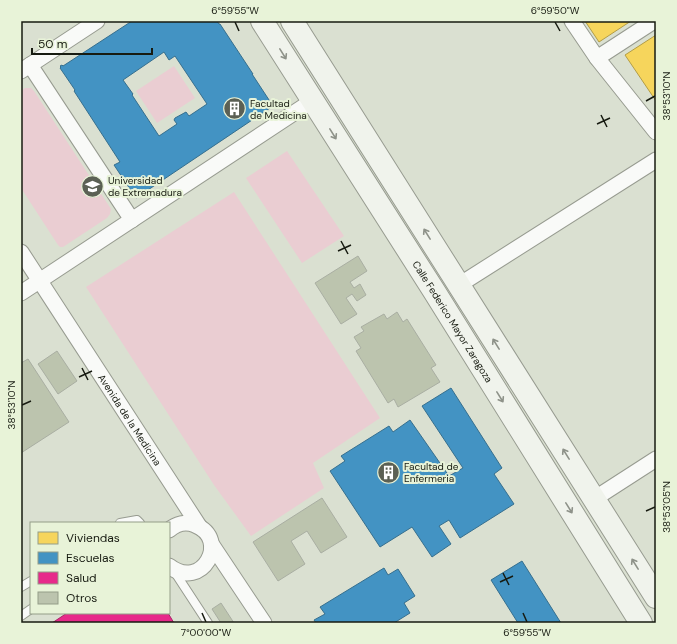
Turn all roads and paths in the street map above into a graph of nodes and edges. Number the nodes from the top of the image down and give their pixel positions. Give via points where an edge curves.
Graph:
1 (97, 21) edge
2 (262, 21) edge
3 (292, 21) edge
4 (572, 21) edge
5 (654, 21) edge
6 (597, 58) junction
7 (26, 68) edge
8 (312, 101) junction
9 (656, 132) edge
10 (656, 160) edge
11 (132, 220) junction
12 (21, 252) edge
13 (40, 281) junction
14 (459, 285) junction
15 (21, 294) edge
16 (656, 459) edge
17 (594, 499) junction
18 (126, 522) edge
19 (139, 522) edge
20 (199, 526) junction
21 (170, 529) edge
22 (212, 545) junction
23 (171, 568) edge
24 (30, 582) edge
25 (21, 587) edge
26 (656, 597) edge
27 (30, 610) edge
28 (21, 616) edge
29 (208, 623) edge
30 (264, 623) edge
31 (641, 623) edge

1 - 7 street
2 -> 8 main road, Calle Federico Mayor Zaragoza
14 -> 3 main road
4 - 6 street
5 - 6 street
6 - 9 street
7 - 11 street
8 - 11 street
8 -> 31 main road, Calle Federico Mayor Zaragoza
10 - 14 street
11 - 13 street
12 - 13 street, Avenida de la Medicina
13 - 15 street
13 - 20 street, Avenida de la Medicina
17 -> 14 main road
16 - 17 street
26 -> 17 main road
18 - 19 lane
20 - 21 street via 184,523
20 - 22 street, Avenida de la Medicina via 210,538
22 - 23 street via 209,560 197,571 181,573
22 - 30 street
23 - 29 lane
24 - 25 lane
27 - 28 lane

